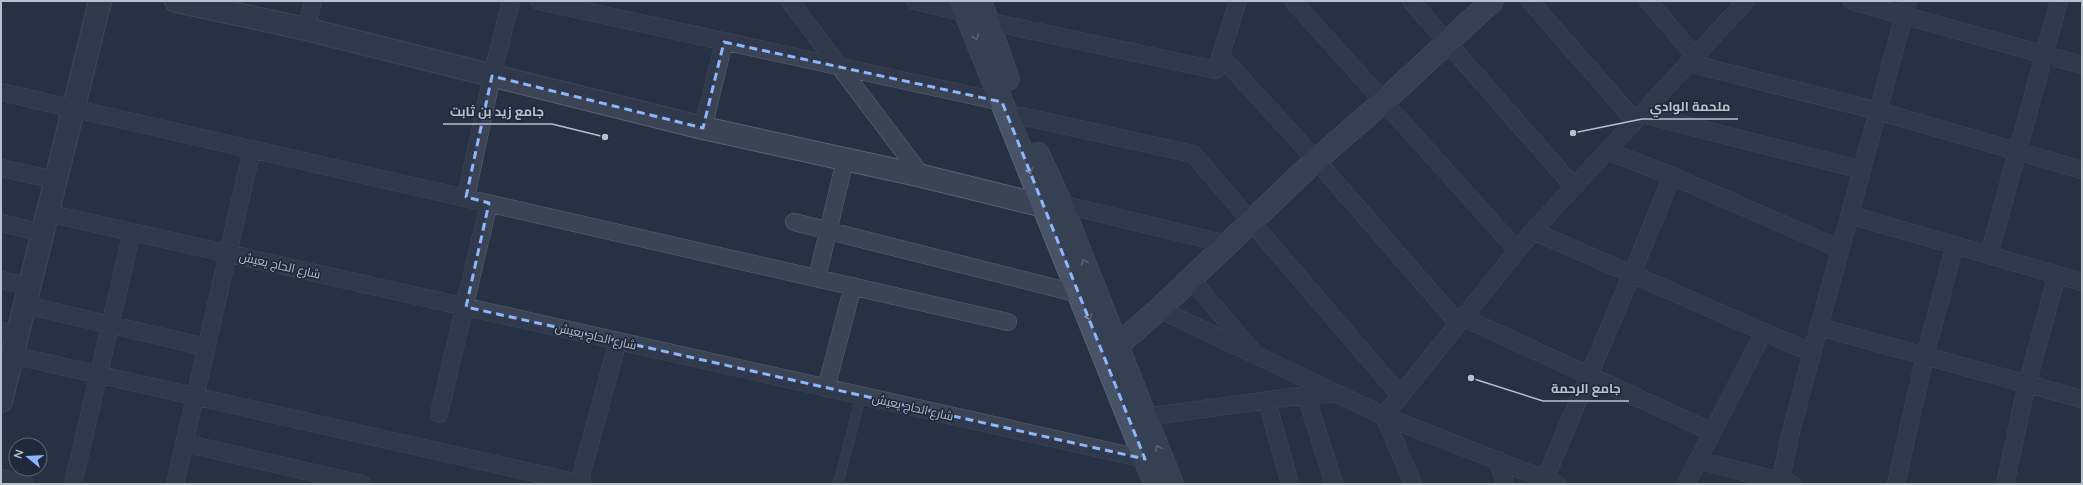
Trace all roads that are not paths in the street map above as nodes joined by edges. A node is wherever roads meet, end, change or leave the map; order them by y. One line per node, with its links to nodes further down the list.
1 (100, 1): 31 (street)
2 (176, 1): 19 (street)
3 (313, 1): 19 (street)
4 (511, 1): 27 (street)
5 (539, 1): 20 (street)
6 (790, 1): 26 (street)
7 (916, 1): 18 (street)
8 (1238, 1): 23 (street)
9 (1293, 1): 30 (street)
10 (1411, 1): 21 (street)
11 (1492, 1): 21 (main road)
12 (1530, 1): 34 (street)
13 (1648, 1): 24 (street)
14 (1746, 1): 24 (street)
15 (1852, 1): 17 (street)
16 (2059, 1): 22 (street)
17 (1906, 8): 22 (street); 32 (street)
18 (974, 9): 23 (street); 29 (main road, one-way to 29); 33 (main road)
19 (306, 29): 27 (street)
20 (724, 42): 26 (street); 35 (street)
21 (1448, 42): 30 (main road); 47 (street)
22 (2044, 54): 25 (street); 37 (street)
23 (1221, 56): 40 (street)
24 (1692, 60): 32 (street); 34 (street)
25 (2082, 65)
26 (842, 68): 29 (street); 44 (street)
27 (492, 76): 35 (street); 48 (street)
28 (1, 92): 31 (street)
29 (1002, 102): 50 (main road, one-way to 50)
30 (1383, 102): 40 (main road); 62 (street)
31 (73, 108): 36 (street); 46 (street)
32 (1878, 111): 37 (street); 42 (street)
33 (1021, 116): 50 (main road); 53 (street)
34 (1638, 117): 38 (street); 42 (street)
35 (703, 128): 39 (street)
36 (252, 149): 48 (street); 63 (street)
37 (2018, 151): 43 (street); 64 (street)
38 (1607, 152): 45 (street); 47 (street)
39 (845, 160): 44 (street); 56 (street)
40 (1316, 160): 53 (main road); 76 (street)
41 (1, 168): 46 (street)
42 (1862, 170): 51 (street)
43 (2082, 170)
44 (922, 176): 50 (street)
45 (1672, 176): 61 (street); 65 (street)
46 (56, 180): 55 (street)
47 (1574, 187): 57 (street)
48 (466, 198): 49 (street)
49 (489, 203): 67 (street); 74 (street)
50 (1052, 205): 59 (street); 72 (main road); 83 (main road, one-way to 50)
51 (1850, 215): 60 (street); 61 (street)
52 (794, 222): 56 (street)
53 (1251, 222): 59 (main road); 93 (street)
54 (1, 223): 55 (street, شارع الحاج يعيش)
55 (45, 223): 58 (street, شارع الحاج يعيش); 73 (street)
56 (828, 230): 67 (street); 72 (street)
57 (1533, 231): 62 (street); 65 (street)
58 (132, 232): 63 (street, شارع الحاج يعيش); 78 (street)
59 (1227, 244): 69 (main road)
60 (1955, 245): 64 (street); 87 (street)
61 (1840, 249): 79 (street)
62 (1517, 250): 76 (street)
63 (228, 253): 74 (street, شارع الحاج يعيش); 84 (street)
64 (1989, 255): 66 (street)
65 (1632, 274): 80 (street); 89 (street)
66 (2057, 275): 70 (street); 90 (street)
67 (817, 278): 71 (street)
68 (1, 280): 73 (street)
69 (1190, 280): 75 (main road); 86 (street)
70 (2082, 282)
71 (853, 286): 77 (street); 91 (street)
72 (1079, 294): 105 (main road, one-way to 105)
73 (27, 296): 78 (street); 81 (street)
74 (466, 307): 82 (street, شارع الحاج يعيش); 100 (street)
75 (1159, 310): 83 (main road); 86 (street)
76 (1460, 320): 89 (street); 93 (street)
77 (1008, 322)
78 (110, 325): 84 (street); 88 (street)
79 (1819, 327): 85 (street); 87 (street)
80 (1763, 333): 85 (street); 103 (street)
81 (10, 340): 88 (street); 98 (street)
82 (618, 341): 91 (street, شارع الحاج يعيش); 110 (street)
83 (1117, 346): 102 (main road)
84 (206, 347): 96 (street)
85 (1812, 353): 111 (street)
86 (1257, 356): 92 (street)
87 (1925, 356): 90 (street); 124 (street)
88 (98, 375): 96 (street); 113 (street)
89 (1588, 375): 103 (street); 109 (street)
90 (2026, 384): 97 (street); 125 (street)
91 (826, 388): 95 (street, شارع الحاج يعيش)
92 (1335, 394): 94 (street); 101 (street)
93 (1400, 394): 101 (street)
94 (1306, 395): 99 (street); 120 (street)
95 (861, 396): 105 (street, شارع الحاج يعيش); 116 (lane)
96 (195, 397): 104 (street); 110 (street)
97 (2082, 399)
98 (1, 401)
99 (1267, 401): 102 (street); 119 (street)
100 (439, 414)
101 (1384, 416): 106 (street); 121 (street)
102 (1145, 417): 118 (main road, one-way to 102)
103 (1712, 432): 107 (street)
104 (184, 443): 114 (street); 115 (street)
105 (1146, 459): 117 (main road)
106 (1498, 460): 109 (street); 122 (street)
107 (1698, 460): 111 (street); 123 (street)
108 (1, 478): 112 (street)
109 (1551, 482)
110 (575, 483)
111 (1784, 483)
112 (25, 484)
113 (73, 484)
114 (175, 484)
115 (362, 484)
116 (838, 484)
117 (1156, 484)
118 (1172, 484)
119 (1290, 484)
120 (1334, 484)
121 (1413, 484)
122 (1505, 484)
123 (1686, 484)
124 (1896, 484)
125 (2005, 484)

